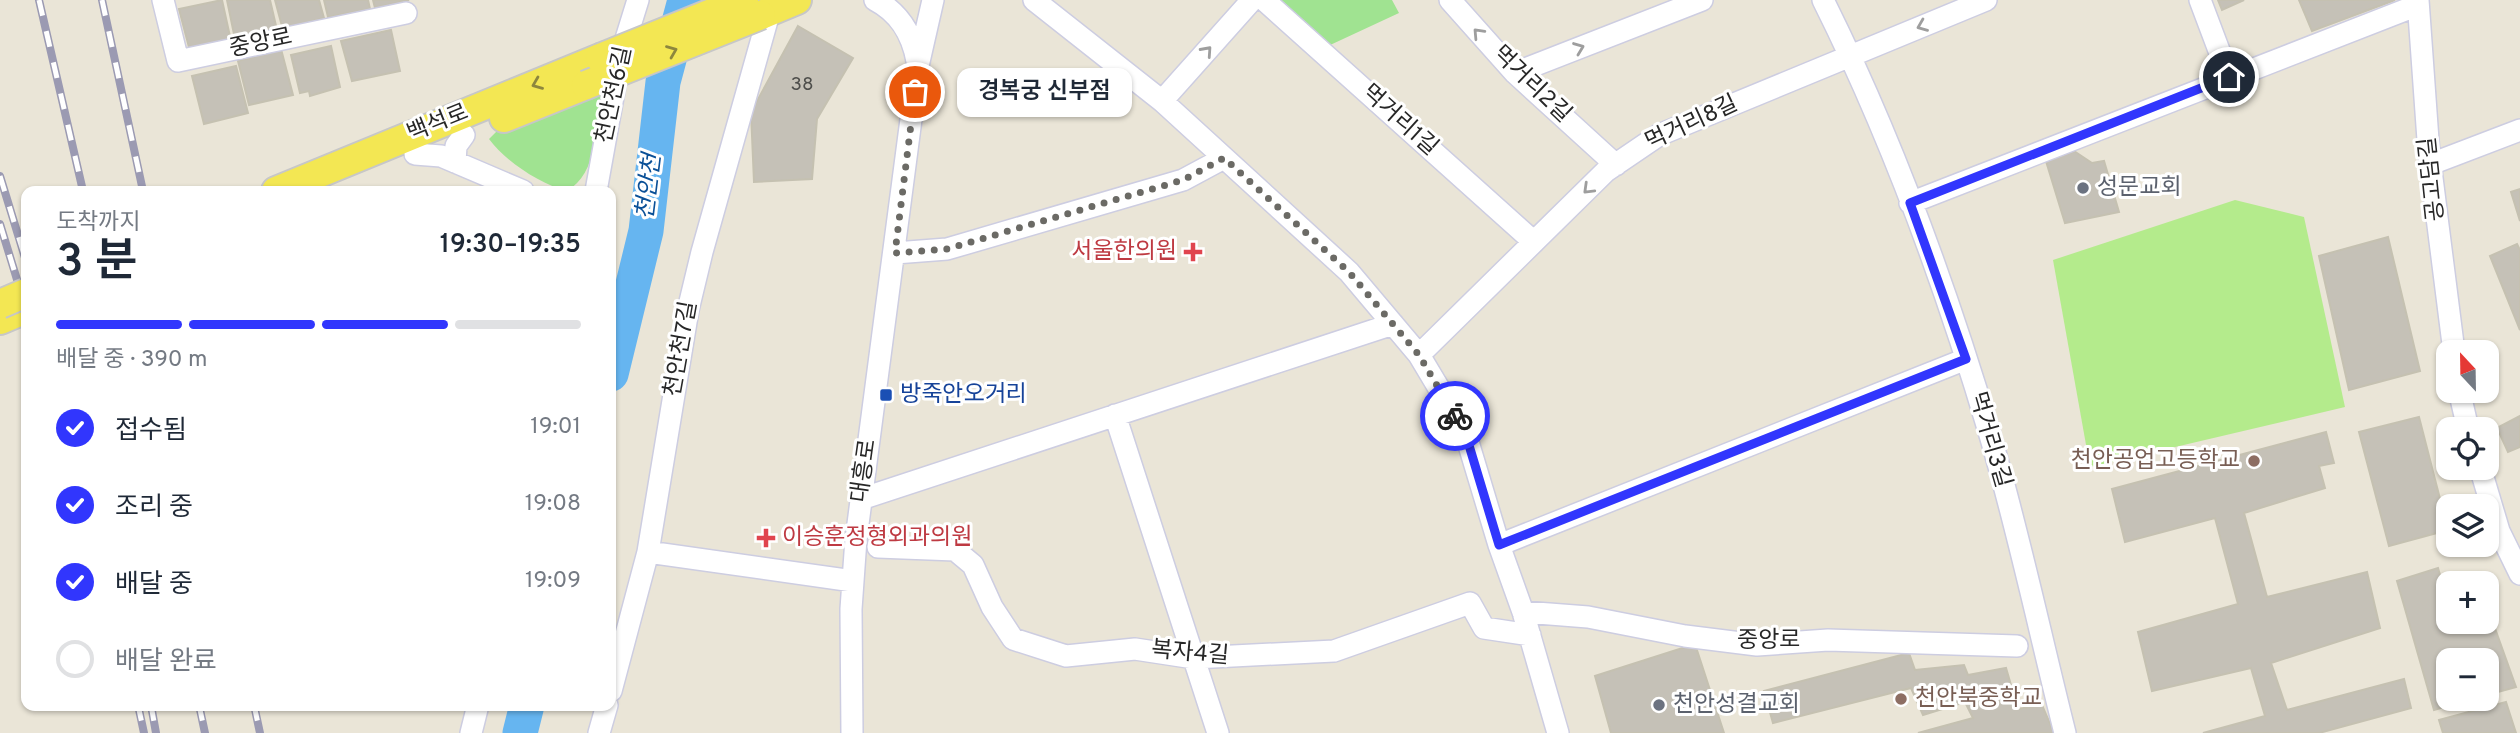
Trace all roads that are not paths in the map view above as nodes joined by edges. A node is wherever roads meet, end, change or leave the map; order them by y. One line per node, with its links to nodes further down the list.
1 (163, 0): 16 (street, 중앙로)
2 (638, 0): 32 (street, 천안천6길)
3 (797, 0): 15 (main road)
4 (875, 0): 18 (street)
5 (933, 0): 18 (street, 대흥로)
6 (1034, 0): 21 (street)
7 (1252, 0): 21 (street, one-way to 7)
8 (1264, 0): 34 (street, 먹거리1길)
9 (1450, 0): 19 (street, 먹거리2길, one-way to 9)
10 (1702, 0): 19 (street, one-way to 10)
11 (1823, 0): 17 (street, 먹거리3길)
12 (1986, 0): 17 (street, 먹거리8길, one-way to 17)
13 (2200, 0): 20 (street)
14 (2418, 3): 20 (street); 27 (street, 공고담길)
15 (758, 9): 23 (main road, 백석로, one-way to 15, bridge); 29 (main road, 백석로, one-way to 29, bridge); 47 (street, 천안천7길)
16 (406, 13)
17 (1851, 56): 28 (street, 먹거리8길); 33 (street, 먹거리3길)
18 (918, 66): 35 (street, 대흥로)
19 (1515, 73): 28 (street, 먹거리2길)
20 (2229, 77): 33 (street)
21 (1162, 101): 25 (street)
22 (2520, 130): 27 (street)
23 (464, 135): 24 (main road, 백석로); 26 (street)
24 (415, 154): 26 (street); 30 (main road, 백석로)
25 (1224, 158): 35 (street); 38 (street)
26 (455, 162): 31 (street)
27 (2431, 164): 39 (street, 공고담길)
28 (1616, 165): 34 (street, 먹거리8길, one-way to 34)
29 (288, 186)
30 (335, 186)
31 (511, 186)
32 (597, 186)
33 (1910, 203): 41 (street, 먹거리3길)
34 (1534, 242): 40 (street, 먹거리8길)
35 (895, 253): 44 (street, 대흥로)
36 (21, 299): 37 (main road, bridge)
37 (8, 313)
38 (1393, 324): 40 (street); 42 (street)
39 (2453, 340)
40 (1419, 355): 45 (street)
41 (1966, 359): 45 (street); 62 (street, 먹거리3길)
42 (1115, 415): 44 (street); 53 (street)
43 (2484, 480): 48 (street)
44 (862, 499): 49 (street, 대흥로)
45 (1499, 545): 50 (street)
46 (878, 547): 53 (street, 복자4길)
47 (648, 552): 49 (street); 54 (street, 천안천7길)
48 (2520, 574)
49 (853, 581): 59 (street, 대흥로)
50 (1523, 612): 51 (street); 52 (street, 중앙로)
51 (1530, 635): 53 (street, 복자4길); 61 (street)
52 (2017, 646)
53 (1194, 658): 60 (street)
54 (616, 672)
55 (476, 711): 57 (street)
56 (605, 711): 58 (street)
57 (471, 733)
58 (599, 733)
59 (852, 733)
60 (1218, 733)
61 (1558, 733)
62 (2066, 733)

